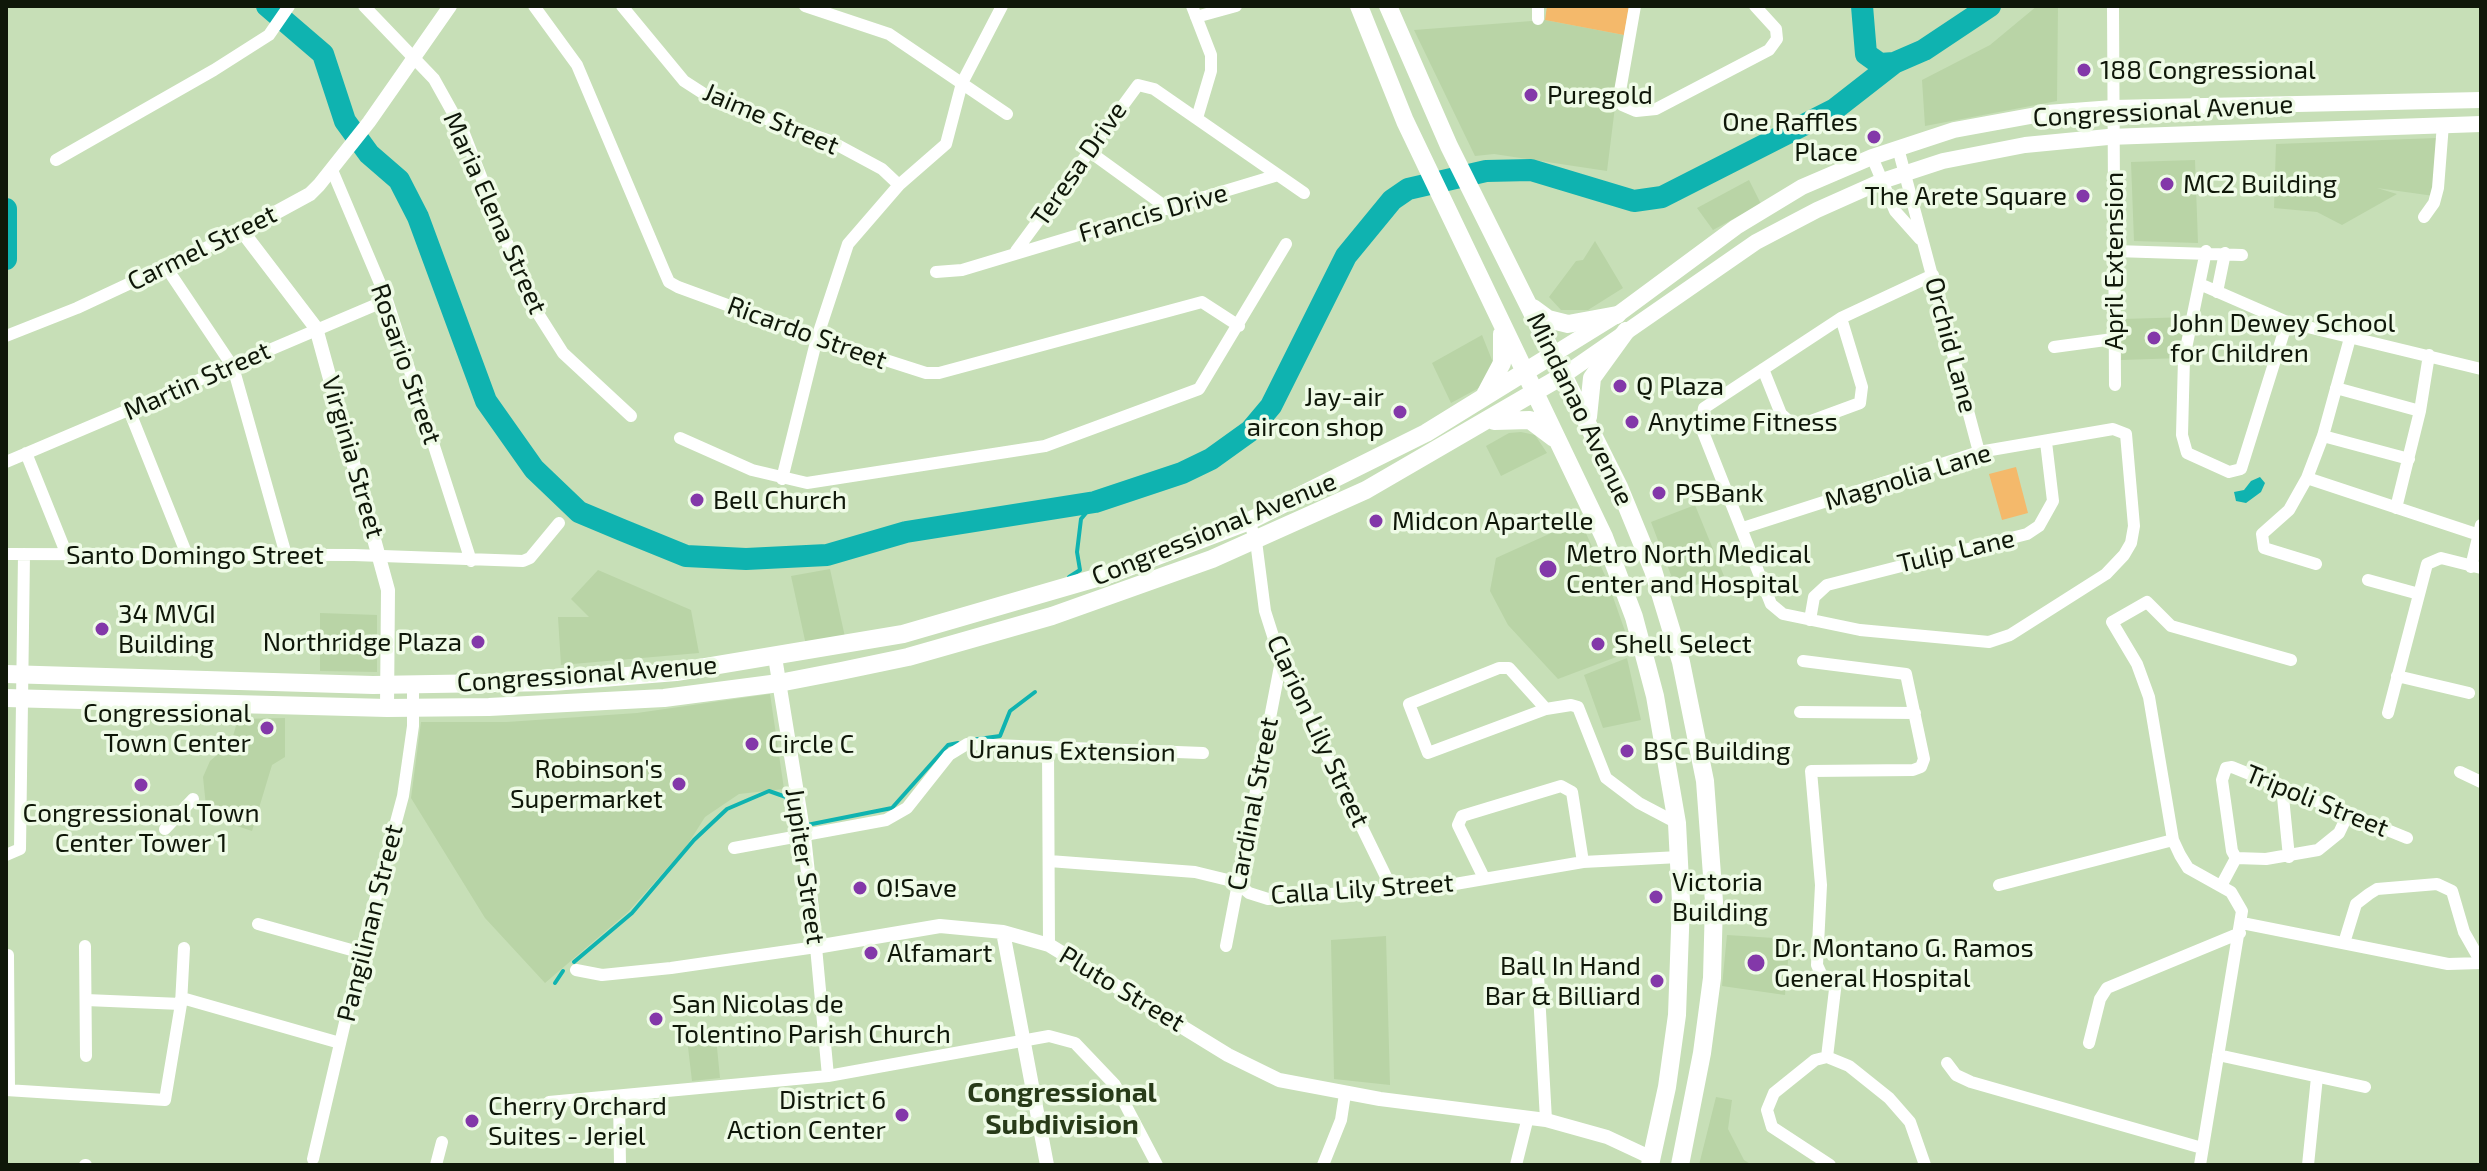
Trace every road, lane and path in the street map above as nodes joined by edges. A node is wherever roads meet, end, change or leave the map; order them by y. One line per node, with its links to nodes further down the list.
1 (289, 6): 28 (street)
2 (364, 6): 16 (street, Maria Elena Street)
3 (450, 6): 16 (street, Carmel Street)
4 (622, 6): 33 (street, Jaime Street)
5 (805, 6): 17 (street)
6 (1002, 6): 17 (street)
7 (1236, 6): 13 (street)
8 (1359, 6): 15 (main road, Mindanao Avenue)
9 (1635, 6): 10 (street)
10 (1755, 6)
11 (2113, 6): 19 (street, April Extension)
12 (538, 7): 59 (street, Ricardo Street)
13 (1194, 12): 21 (street)
14 (1391, 13): 15 (main road); 51 (main road, Mindanao Avenue)
15 (1367, 28): 53 (main road, Mindanao Avenue)
16 (415, 59): 29 (street, Carmel Street); 76 (street, Maria Elena Street)
17 (962, 83): 20 (street); 33 (street)
18 (2481, 100): 19 (main road, Congressional Avenue)
19 (2113, 108): 24 (street, April Extension); 25 (main road, Congressional Avenue)
20 (1007, 114)
21 (1197, 118): 26 (street, Teresa Drive); 31 (street, Teresa Drive)
22 (2443, 124): 23 (main road, Congressional Avenue); 24 (main road, Congressional Avenue); 36 (street)
23 (2481, 124)
24 (2114, 136): 30 (main road, Congressional Avenue); 41 (street, April Extension)
25 (1898, 148): 27 (main road, Congressional Avenue); 30 (street, Orchid Lane)
26 (1090, 152): 35 (street); 40 (street, Teresa Drive)
27 (1872, 157): 32 (street, Orchid Lane); 55 (main road, Congressional Avenue)
28 (56, 160)
29 (332, 170): 37 (street, Carmel Street); 50 (street, Rosario Street)
30 (1905, 173): 32 (main road, Congressional Avenue); 38 (street, Orchid Lane)
31 (1278, 175): 34 (street, Teresa Drive); 35 (street, Francis Drive)
32 (1882, 181): 38 (street, Orchid Lane); 55 (main road, Congressional Avenue)
33 (899, 185): 59 (street)
34 (1304, 193)
35 (1170, 210): 40 (street, Francis Drive)
36 (2424, 217)
37 (242, 231): 45 (street, Carmel Street); 57 (street, Virginia Street)
38 (1920, 239): 47 (street, Orchid Lane)
39 (1286, 244): 56 (street)
40 (1016, 251): 46 (street, Francis Drive)
41 (2115, 251): 42 (street); 61 (street, April Extension)
42 (2206, 251): 43 (street); 48 (street)
43 (2225, 253): 44 (street); 49 (street)
44 (2242, 255)
45 (166, 267): 58 (street, Carmel Street); 65 (street)
46 (936, 272)
47 (1933, 275): 52 (street); 83 (street, Orchid Lane)
48 (2202, 285): 49 (street); 54 (street)
49 (2217, 292): 54 (street)
50 (387, 300): 57 (street, Martin Street); 101 (street, Rosario Street)
51 (1529, 305): 55 (main road); 63 (main road, Mindanao Avenue)
52 (1841, 318): 66 (street); 66 (street)
53 (1499, 319): 68 (main road, Mindanao Avenue); 73 (main road)
54 (2287, 322): 60 (street)
55 (1621, 323): 63 (main road, Congressional Avenue); 69 (main road, Congressional Avenue); 78 (main road)
56 (1239, 326): 59 (street, Ricardo Street); 88 (street)
57 (316, 328): 65 (street, Martin Street); 100 (street, Virginia Street)
58 (6, 336)
59 (817, 338): 88 (street)
60 (2350, 338): 64 (street); 71 (street)
61 (2113, 339): 62 (street); 70 (street, April Extension)
62 (2054, 347)
63 (1554, 354): 68 (main road, Congressional Avenue); 69 (main road, Mindanao Avenue)
64 (2429, 355): 67 (street); 75 (street)
65 (233, 367): 74 (street, Martin Street); 99 (street)
66 (1763, 369): 92 (street)
67 (2481, 369)
68 (1525, 373): 72 (main road, Mindanao Avenue); 73 (main road, Congressional Avenue)
69 (1564, 375): 72 (main road, Congressional Avenue); 78 (main road, Mindanao Avenue)
70 (2115, 385)
71 (2336, 388): 75 (street); 79 (street)
72 (1536, 394): 77 (main road, Congressional Avenue); 82 (main road, Mindanao Avenue)
73 (1479, 402): 90 (main road, Congressional Avenue)
74 (129, 410): 84 (street, Martin Street); 98 (street)
75 (2420, 411): 85 (street)
76 (631, 416)
77 (1484, 424): 82 (main road); 94 (main road, Congressional Avenue)
78 (1589, 428): 150 (main road, Mindanao Avenue)
79 (2323, 436): 85 (street); 87 (street)
80 (680, 438): 88 (street)
81 (2046, 442): 83 (street, Magnolia Lane); 106 (street, Tulip Lane); 106 (street, Magnolia Lane)
82 (1562, 449): 132 (main road, Mindanao Avenue)
83 (1979, 452): 92 (street, Magnolia Lane)
84 (26, 453): 86 (street, Martin Street); 97 (street)
85 (2409, 459): 89 (street)
86 (6, 462)
87 (2307, 478): 89 (street); 102 (street)
88 (782, 479)
89 (2396, 508): 93 (street)
90 (1249, 521): 94 (street, Clarion Lily Street); 107 (main road, Congressional Avenue)
91 (559, 523): 101 (street, Santo Domingo Street)
92 (1743, 528): 106 (street)
93 (2480, 530): 103 (street)
94 (1256, 541): 109 (street, Clarion Lily Street); 113 (main road, Congressional Avenue)
95 (6, 554): 96 (street, Santo Domingo Street)
96 (24, 554): 97 (street, Santo Domingo Street); 111 (street)
97 (67, 555): 98 (street, Santo Domingo Street)
98 (187, 555): 99 (street, Santo Domingo Street)
99 (286, 555): 100 (street, Santo Domingo Street)
100 (381, 558): 101 (street, Santo Domingo Street); 114 (street, Virginia Street)
101 (471, 561)
102 (2316, 564)
103 (2476, 568): 105 (street)
104 (2368, 580): 105 (street)
105 (2419, 594): 112 (street)
106 (1810, 620)
107 (775, 657): 113 (street, Jupiter Street); 115 (main road, Congressional Avenue)
108 (2291, 660): 136 (street)
109 (1281, 661): 145 (street, Cardinal Street); 148 (street, Clarion Lily Street)
110 (1803, 661): 122 (street)
111 (13, 674): 114 (main road, Congressional Avenue); 117 (street)
112 (2397, 676): 116 (street); 123 (street)
113 (779, 683): 119 (main road, Congressional Avenue); 134 (street, Jupiter Street)
114 (388, 685): 115 (main road, Congressional Avenue); 118 (street, Virginia Street)
115 (413, 685): 119 (street, Pangilinan Street)
116 (2469, 693)
117 (13, 698): 118 (main road, Congressional Avenue); 129 (street)
118 (387, 708): 119 (main road, Congressional Avenue)
119 (413, 709): 160 (street, Pangilinan Street)
120 (1546, 709): 120 (street); 132 (street)
121 (1800, 712): 122 (street)
122 (1915, 713): 172 (street)
123 (2388, 713)
124 (1048, 747): 125 (street, Uranus Extension); 134 (street, Uranus Extension); 142 (street)
125 (1203, 753)
126 (2460, 772): 127 (street)
127 (2481, 782)
128 (2286, 789): 131 (street, Tripoli Street); 140 (street); 141 (street, Tripoli Street)
129 (12, 795): 138 (street)
130 (193, 799): 133 (street)
131 (2348, 814): 135 (street, Tripoli Street); 140 (street)
132 (1677, 823): 139 (main road, Mindanao Avenue)
133 (165, 829)
134 (804, 836): 137 (street, Uranus Extension); 158 (street, Jupiter Street)
135 (2407, 838)
136 (2173, 840): 146 (street); 147 (street)
137 (734, 848)
138 (6, 855)
139 (1679, 857): 143 (street, Calla Lily Street); 149 (main road, Mindanao Avenue)
140 (2289, 857): 141 (street)
141 (2236, 858): 147 (street)
142 (1049, 861): 145 (street, Calla Lily Street); 155 (street)
143 (1583, 862): 144 (street, Calla Lily Street); 144 (street)
144 (1484, 878): 148 (street, Calla Lily Street)
145 (1236, 882): 148 (street, Calla Lily Street); 157 (street, Cardinal Street)
146 (1999, 885)
147 (2221, 886): 152 (street)
148 (1392, 889)
149 (1681, 902): 150 (main road); 186 (main road, Mindanao Avenue)
150 (1714, 902): 193 (main road, Mindanao Avenue)
151 (258, 924): 160 (street)
152 (2241, 928): 154 (street); 169 (street); 170 (street)
153 (1003, 932): 155 (street, Pluto Street); 158 (street, Pluto Street); 167 (street)
154 (2344, 943): 163 (street); 163 (street)
155 (1049, 945): 178 (street, Pluto Street)
156 (85, 946): 165 (street)
157 (1226, 946)
158 (816, 947): 164 (street, Pluto Street); 174 (street, Jupiter Street)
159 (184, 948): 166 (street)
160 (362, 953): 168 (street, Pangilinan Street)
161 (8, 955): 177 (street)
162 (1537, 957): 182 (street)
163 (2481, 963)
164 (576, 970)
165 (86, 1000): 166 (street); 171 (street)
166 (182, 1001): 168 (street); 177 (street)
167 (1024, 1040): 174 (street); 189 (street); 190 (street)
168 (340, 1043): 185 (street, Pangilinan Street)
169 (2089, 1043)
170 (2218, 1055): 175 (street); 184 (street)
171 (86, 1056)
172 (1827, 1057): 194 (street); 195 (street)
173 (1947, 1063): 184 (street)
174 (828, 1076): 179 (street)
175 (2317, 1077): 176 (street); 197 (street)
176 (2365, 1087)
177 (8, 1089)
178 (1345, 1094): 181 (street, Pluto Street); 191 (street)
179 (619, 1096): 180 (street); 188 (street)
180 (549, 1102)
181 (1528, 1117): 182 (street, Pluto Street); 192 (street)
182 (1546, 1120): 186 (street, Pluto Street)
183 (442, 1142): 187 (street)
184 (2202, 1148): 196 (street)
185 (313, 1159)
186 (1651, 1161)
187 (436, 1165)
188 (620, 1165)
189 (1047, 1165)
190 (1157, 1165)
191 (1323, 1165)
192 (1516, 1165)
193 (1680, 1165)
194 (1830, 1165)
195 (1925, 1165)
196 (2200, 1165)
197 (2308, 1165)

